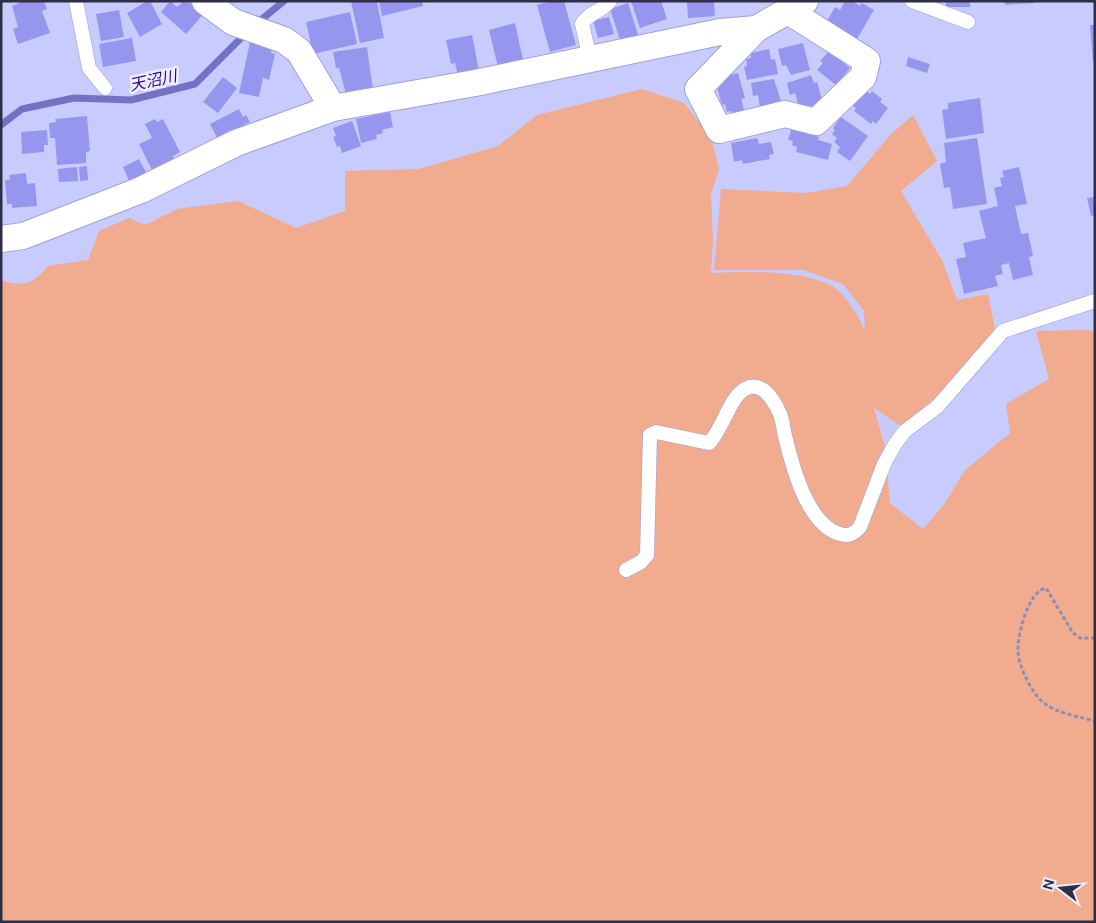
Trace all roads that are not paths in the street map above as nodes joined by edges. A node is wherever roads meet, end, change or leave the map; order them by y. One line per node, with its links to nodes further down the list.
1 (76, 1): 9 (lane)
2 (205, 1): 10 (street)
3 (610, 1): 8 (lane)
4 (912, 1): 6 (lane)
5 (789, 4): 7 (street); 7 (street)
6 (968, 22)
7 (756, 29): 8 (street)
8 (590, 59): 10 (street)
9 (106, 88)
10 (333, 108): 11 (street)
11 (1, 239)
12 (1095, 301): 13 (lane)
13 (626, 570)

